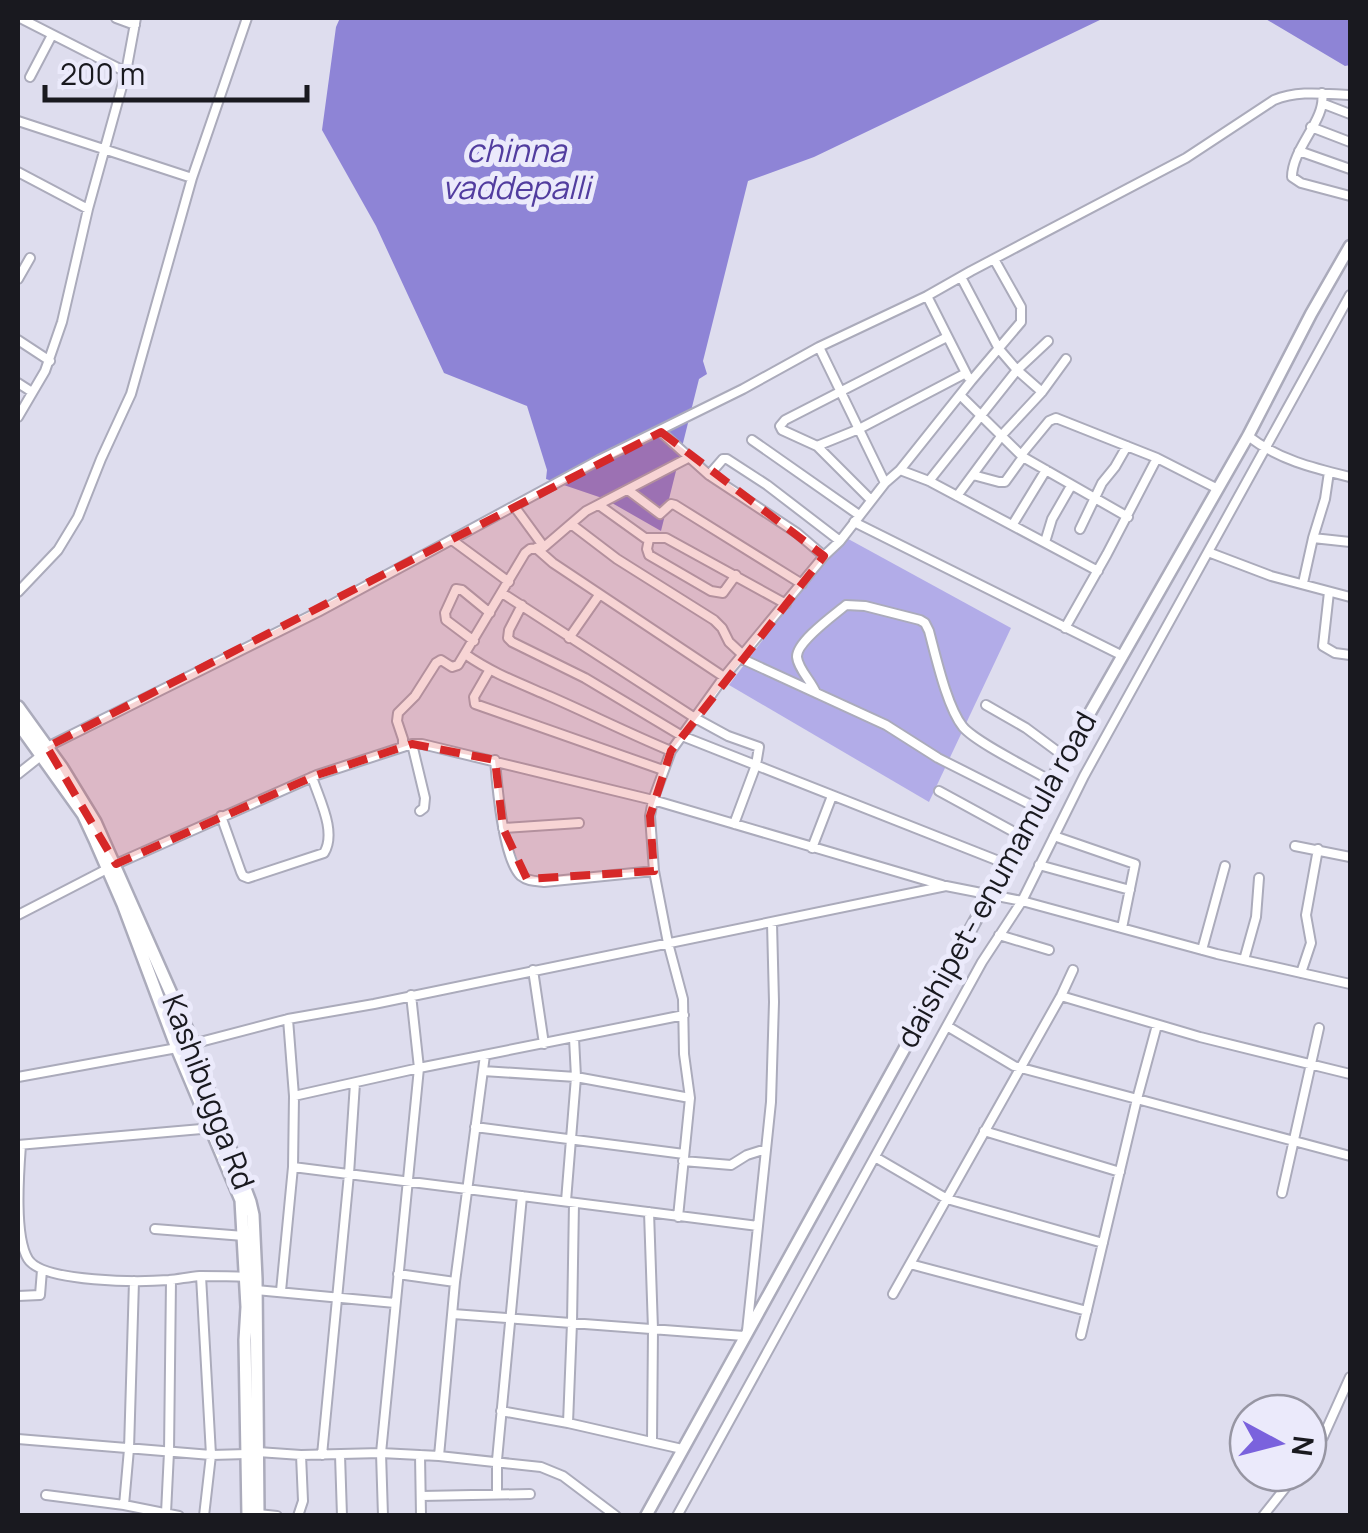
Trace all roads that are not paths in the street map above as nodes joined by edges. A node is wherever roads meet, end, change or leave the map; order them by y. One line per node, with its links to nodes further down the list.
1 (20, 18): 5 (street)
2 (116, 18): 4 (street)
3 (247, 18): 19 (street)
4 (135, 21): 6 (street)
5 (52, 34): 6 (street); 7 (street)
6 (126, 72): 15 (street)
7 (30, 77)
8 (1322, 94): 9 (street); 10 (street); 24 (street)
9 (1350, 95)
10 (1324, 104): 11 (street); 13 (street)
11 (1350, 114)
12 (18, 121): 15 (street)
13 (1311, 127): 14 (street); 16 (street)
14 (1350, 142)
15 (104, 151): 19 (street); 21 (street)
16 (1300, 151): 17 (street); 20 (street)
17 (1350, 169)
18 (18, 172): 21 (street)
19 (192, 178): 91 (street)
20 (1350, 196)
21 (88, 209): 35 (street)
22 (1350, 246): 48 (street, daishipet- enumamula road)
23 (30, 258): 26 (street)
24 (994, 259): 25 (street); 33 (street)
25 (961, 277): 28 (street); 33 (street)
26 (18, 280)
27 (1350, 295): 52 (street)
28 (927, 296): 29 (street); 32 (street)
29 (947, 337): 37 (street); 39 (street)
30 (18, 340): 35 (street)
31 (1048, 341): 36 (street)
32 (818, 347): 39 (street); 46 (street)
33 (999, 349): 36 (street); 37 (street)
34 (1066, 359): 41 (street)
35 (50, 361): 40 (street)
36 (1018, 370): 41 (street); 43 (street)
37 (968, 377): 42 (street); 45 (street)
38 (18, 383): 40 (street)
39 (842, 391): 45 (street); 50 (street)
40 (32, 392): 44 (street)
41 (1042, 392): 47 (street)
42 (960, 395): 43 (street); 56 (street)
43 (980, 414): 47 (street); 62 (street)
44 (18, 416)
45 (858, 429): 50 (street); 63 (street)
46 (660, 432): 53 (street); 71 (street)
47 (1002, 435): 54 (street); 60 (street)
48 (1248, 436): 52 (street); 65 (street, daishipet- enumamula road)
49 (752, 440): 73 (street)
50 (817, 446): 69 (street)
51 (1127, 446): 54 (street); 55 (street); 68 (street)
52 (1266, 449): 58 (street); 84 (street)
53 (690, 456): 59 (street); 66 (street)
54 (1022, 456): 57 (street); 60 (street)
55 (1157, 458): 65 (street); 72 (street)
56 (900, 470): 62 (street); 63 (street)
57 (1046, 470): 64 (street); 75 (street)
58 (1329, 472): 61 (street); 77 (street)
59 (709, 474): 80 (street); 85 (street)
60 (972, 475): 67 (street)
61 (1350, 477)
62 (929, 480): 67 (street)
63 (886, 482): 69 (street)
64 (1071, 486): 68 (street); 81 (street)
65 (1218, 489): 105 (street, daishipet- enumamula road)
66 (628, 490): 70 (street); 90 (street)
67 (957, 496): 75 (street)
68 (1095, 499): 72 (street); 76 (street)
69 (871, 500): 73 (street)
70 (600, 505): 74 (street); 78 (street)
71 (514, 506): 79 (street); 83 (street)
72 (1128, 517): 86 (street)
73 (857, 519): 80 (street); 99 (street)
74 (570, 524): 83 (street); 104 (street)
75 (1013, 524): 81 (street)
76 (1080, 529)
77 (1313, 538): 82 (street); 89 (street)
78 (650, 539): 87 (street); 87 (street)
79 (452, 540): 88 (street); 115 (street)
80 (840, 540): 85 (street)
81 (1044, 542): 86 (street)
82 (1350, 542)
83 (540, 548): 88 (street); 94 (street)
84 (1208, 552): 89 (street); 133 (street)
85 (824, 556): 90 (street)
86 (1098, 571): 99 (street)
87 (736, 575): 96 (street)
88 (508, 582): 93 (street)
89 (1303, 583): 92 (street)
90 (802, 584): 96 (street)
91 (18, 592)
92 (1329, 592): 95 (street); 103 (street)
93 (502, 593): 97 (street); 98 (street)
94 (599, 595): 100 (street); 107 (street)
95 (1350, 597)
96 (786, 604): 104 (street)
97 (522, 605): 100 (street); 113 (street)
98 (490, 614): 101 (street); 101 (street)
99 (1065, 628): 105 (street)
100 (569, 638): 111 (street)
101 (474, 641): 102 (street)
102 (465, 654): 106 (street); 114 (street)
103 (1350, 655)
104 (742, 656): 107 (street); 108 (street)
105 (1123, 656): 117 (street, daishipet- enumamula road)
106 (489, 671): 116 (street); 120 (street)
107 (724, 678): 111 (street)
108 (816, 693): 123 (street); 127 (street)
109 (986, 705): 117 (street)
110 (18, 707): 115 (main road, Kashibugga Rd)
111 (695, 718): 113 (street); 119 (street)
112 (18, 723): 115 (main road, Kashibugga Rd)
113 (682, 736): 116 (street); 119 (street)
114 (407, 746): 118 (street); 122 (street); 128 (street)
115 (44, 751): 121 (street); 142 (main road, Kashibugga Rd)
116 (671, 751): 120 (street)
117 (1065, 756): 123 (street, daishipet- enumamula road)
118 (494, 760): 126 (street); 132 (street)
119 (756, 765): 125 (street); 131 (street)
120 (663, 770): 126 (street)
121 (18, 774)
122 (312, 777): 129 (street); 129 (street)
123 (1051, 780): 127 (street, daishipet- enumamula road)
124 (940, 792): 134 (street)
125 (832, 796): 136 (street); 139 (street)
126 (653, 800): 131 (street); 143 (street)
127 (1041, 810): 134 (street, daishipet- enumamula road)
128 (420, 811)
129 (221, 816): 142 (street)
130 (579, 823): 132 (street)
131 (734, 824): 136 (street)
132 (503, 828): 143 (street)
133 (1054, 836): 140 (street); 146 (street)
134 (1025, 838): 139 (street, daishipet- enumamula road)
135 (1295, 846): 137 (street)
136 (812, 848): 145 (street)
137 (1318, 849): 138 (street); 159 (street)
138 (1350, 856)
139 (1008, 865): 147 (street, daishipet- enumamula road)
140 (1040, 866): 146 (street); 148 (street)
141 (1225, 866): 155 (street)
142 (112, 867): 149 (street); 169 (main road, Kashibugga Rd); 171 (main road, Kashibugga Rd)
143 (654, 870): 153 (street)
144 (1260, 878): 156 (street)
145 (946, 886): 147 (street); 150 (street)
146 (1130, 890): 151 (street)
147 (990, 894): 148 (street); 228 (street, daishipet- enumamula road)
148 (1022, 901): 151 (street); 152 (street)
149 (18, 916)
150 (772, 923): 153 (street); 190 (street)
151 (1122, 928): 155 (street)
152 (999, 936): 154 (street); 166 (street)
153 (668, 943): 157 (street); 163 (street)
154 (1049, 950)
155 (1202, 950): 156 (street)
156 (1244, 960): 159 (street)
157 (533, 970): 161 (street); 170 (street)
158 (1073, 970): 162 (street)
159 (1301, 973): 160 (street)
160 (1350, 984)
161 (411, 995): 164 (street); 174 (street)
162 (1061, 996): 165 (street); 175 (street)
163 (684, 1015): 168 (street); 182 (street)
164 (288, 1019): 169 (street); 181 (street)
165 (1157, 1025): 173 (street); 183 (street)
166 (947, 1026): 175 (street); 193 (street)
167 (1319, 1028): 173 (street)
168 (574, 1038): 170 (street); 179 (street)
169 (193, 1043): 171 (street); 185 (main road, Kashibugga Rd)
170 (544, 1044): 172 (street)
171 (176, 1048): 178 (street); 185 (main road, Kashibugga Rd)
172 (485, 1055): 174 (street); 176 (street)
173 (1312, 1064): 177 (street); 188 (street)
174 (420, 1068): 180 (street); 197 (street)
175 (1020, 1068): 183 (street); 186 (street)
176 (484, 1071): 179 (street); 184 (street)
177 (1350, 1074)
178 (18, 1077)
179 (576, 1077): 182 (street); 187 (street)
180 (355, 1083): 181 (street); 196 (street)
181 (294, 1096): 194 (street)
182 (690, 1098): 192 (street)
183 (1137, 1099): 188 (street); 195 (street)
184 (475, 1127): 187 (street); 198 (street)
185 (217, 1128): 189 (street); 207 (main road, Kashibugga Rd); 217 (main road, Kashibugga Rd)
186 (984, 1131): 195 (street); 201 (street)
187 (570, 1141): 192 (street); 202 (street)
188 (1294, 1141): 191 (street); 199 (street)
189 (19, 1145): 210 (street)
190 (766, 1148): 192 (street); 205 (street)
191 (1350, 1156)
192 (684, 1157): 204 (street)
193 (875, 1157): 201 (street); 265 (street)
194 (294, 1167): 196 (street); 218 (street)
195 (1120, 1172): 208 (street)
196 (349, 1174): 197 (street); 221 (street)
197 (410, 1182): 198 (street); 211 (street)
198 (468, 1188): 200 (street); 216 (street)
199 (1282, 1193)
200 (522, 1196): 202 (street); 225 (street)
201 (946, 1199): 208 (street); 209 (street)
202 (570, 1202): 203 (street); 226 (street)
203 (648, 1212): 204 (street); 227 (street)
204 (678, 1217): 205 (street)
205 (758, 1226): 228 (street)
206 (155, 1229): 207 (street)
207 (244, 1236): 213 (main road, Kashibugga Rd)
208 (1103, 1243): 223 (street)
209 (910, 1264): 219 (street); 223 (street)
210 (42, 1270): 215 (street); 220 (street)
211 (398, 1274): 216 (street); 222 (street)
212 (201, 1276): 213 (street); 214 (street); 241 (street)
213 (246, 1276): 239 (main road, Kashibugga Rd)
214 (171, 1280): 215 (street); 238 (street)
215 (134, 1281): 236 (street)
216 (455, 1282): 224 (street)
217 (256, 1290): 218 (street); 239 (main road, Kashibugga Rd)
218 (281, 1291): 221 (street)
219 (893, 1294)
220 (18, 1296)
221 (336, 1297): 222 (street); 243 (street)
222 (395, 1303): 240 (street)
223 (1087, 1311): 229 (street)
224 (453, 1314): 225 (street); 246 (street)
225 (512, 1318): 226 (street); 231 (street)
226 (572, 1324): 227 (street); 232 (street)
227 (653, 1329): 228 (street); 235 (street)
228 (745, 1334): 237 (street, daishipet- enumamula road)
229 (1081, 1335)
230 (1350, 1377): 233 (street)
231 (502, 1411): 232 (street); 247 (street)
232 (568, 1423): 235 (street)
233 (1328, 1424)
234 (18, 1439): 236 (street)
235 (652, 1441): 237 (street)
236 (129, 1448): 238 (street); 253 (street)
237 (682, 1449): 264 (street, daishipet- enumamula road)
238 (170, 1452): 241 (street); 254 (street)
239 (252, 1453): 241 (street); 242 (street); 255 (main road, Kashibugga Rd)
240 (382, 1453): 244 (street); 245 (street); 261 (street)
241 (211, 1455): 257 (street)
242 (301, 1455): 243 (street); 259 (street)
243 (322, 1455): 244 (street)
244 (340, 1455): 260 (street)
245 (420, 1455): 246 (street); 252 (street)
246 (439, 1456): 247 (street)
247 (497, 1460): 249 (street); 263 (street)
248 (1281, 1493): 266 (street)
249 (497, 1494): 250 (street); 252 (street)
250 (530, 1494)
251 (46, 1495): 253 (street)
252 (421, 1496): 262 (street)
253 (124, 1504): 254 (street)
254 (166, 1513): 256 (street)
255 (255, 1515): 258 (street)
256 (179, 1516)
257 (204, 1516)
258 (276, 1516)
259 (298, 1516)
260 (342, 1516)
261 (383, 1516)
262 (422, 1516)
263 (616, 1516)
264 (646, 1516)
265 (677, 1516)
266 (1263, 1516)

